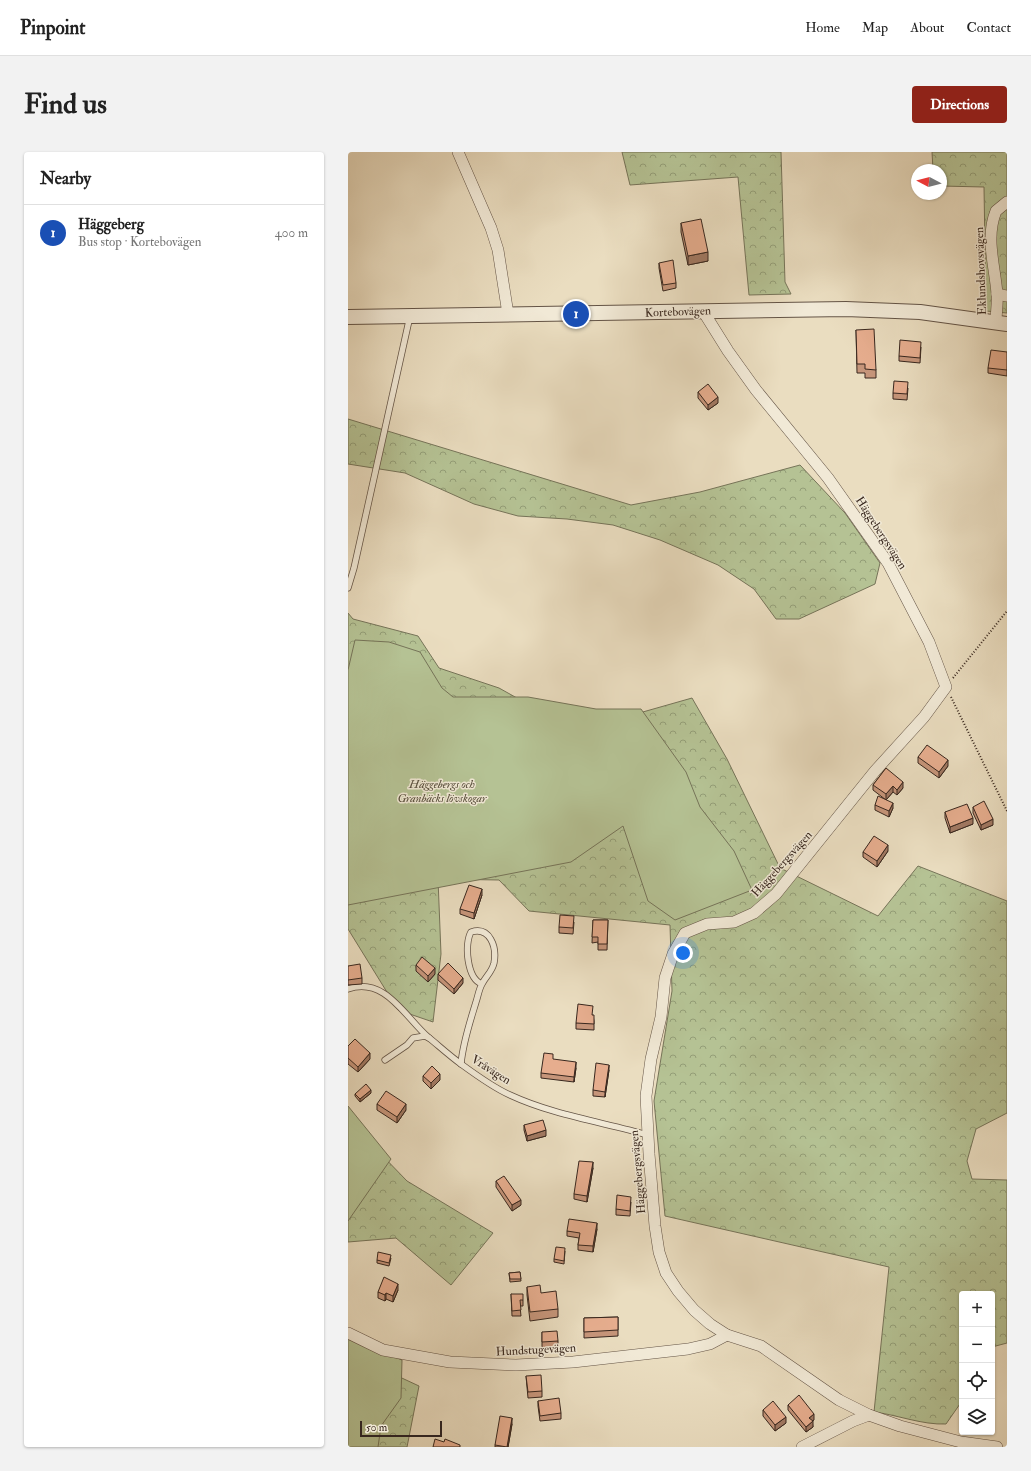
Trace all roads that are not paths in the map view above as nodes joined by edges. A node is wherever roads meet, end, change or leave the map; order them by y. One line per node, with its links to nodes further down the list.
1 (458, 152): 5 (street)
2 (1007, 202): 3 (street, Eklundshovsvägen)
3 (1002, 295): 8 (street, Eklundshovsvägen)
4 (703, 311): 5 (street, Kortebovägen); 8 (street, Kortebovägen); 16 (street, Häggebergsvägen)
5 (508, 314): 6 (street, Kortebovägen)
6 (410, 316): 7 (street, Kortebovägen); 9 (lane)
7 (348, 317)
8 (1002, 323)
9 (349, 582): 10 (lane)
10 (348, 588)
11 (482, 984): 11 (lane); 15 (lane)
12 (348, 988): 13 (lane, Vråvägen)
13 (429, 1038): 14 (lane); 15 (lane, Vråvägen)
14 (385, 1060)
15 (461, 1064): 16 (lane, Vråvägen)
16 (648, 1135): 18 (street, Häggebergsvägen)
17 (348, 1333): 18 (street, Hundstugevägen)
18 (727, 1335): 19 (street, Häggebergsvägen)
19 (869, 1415): 20 (street); 21 (street, Häggebergsvägen)
20 (802, 1447)
21 (997, 1447)

